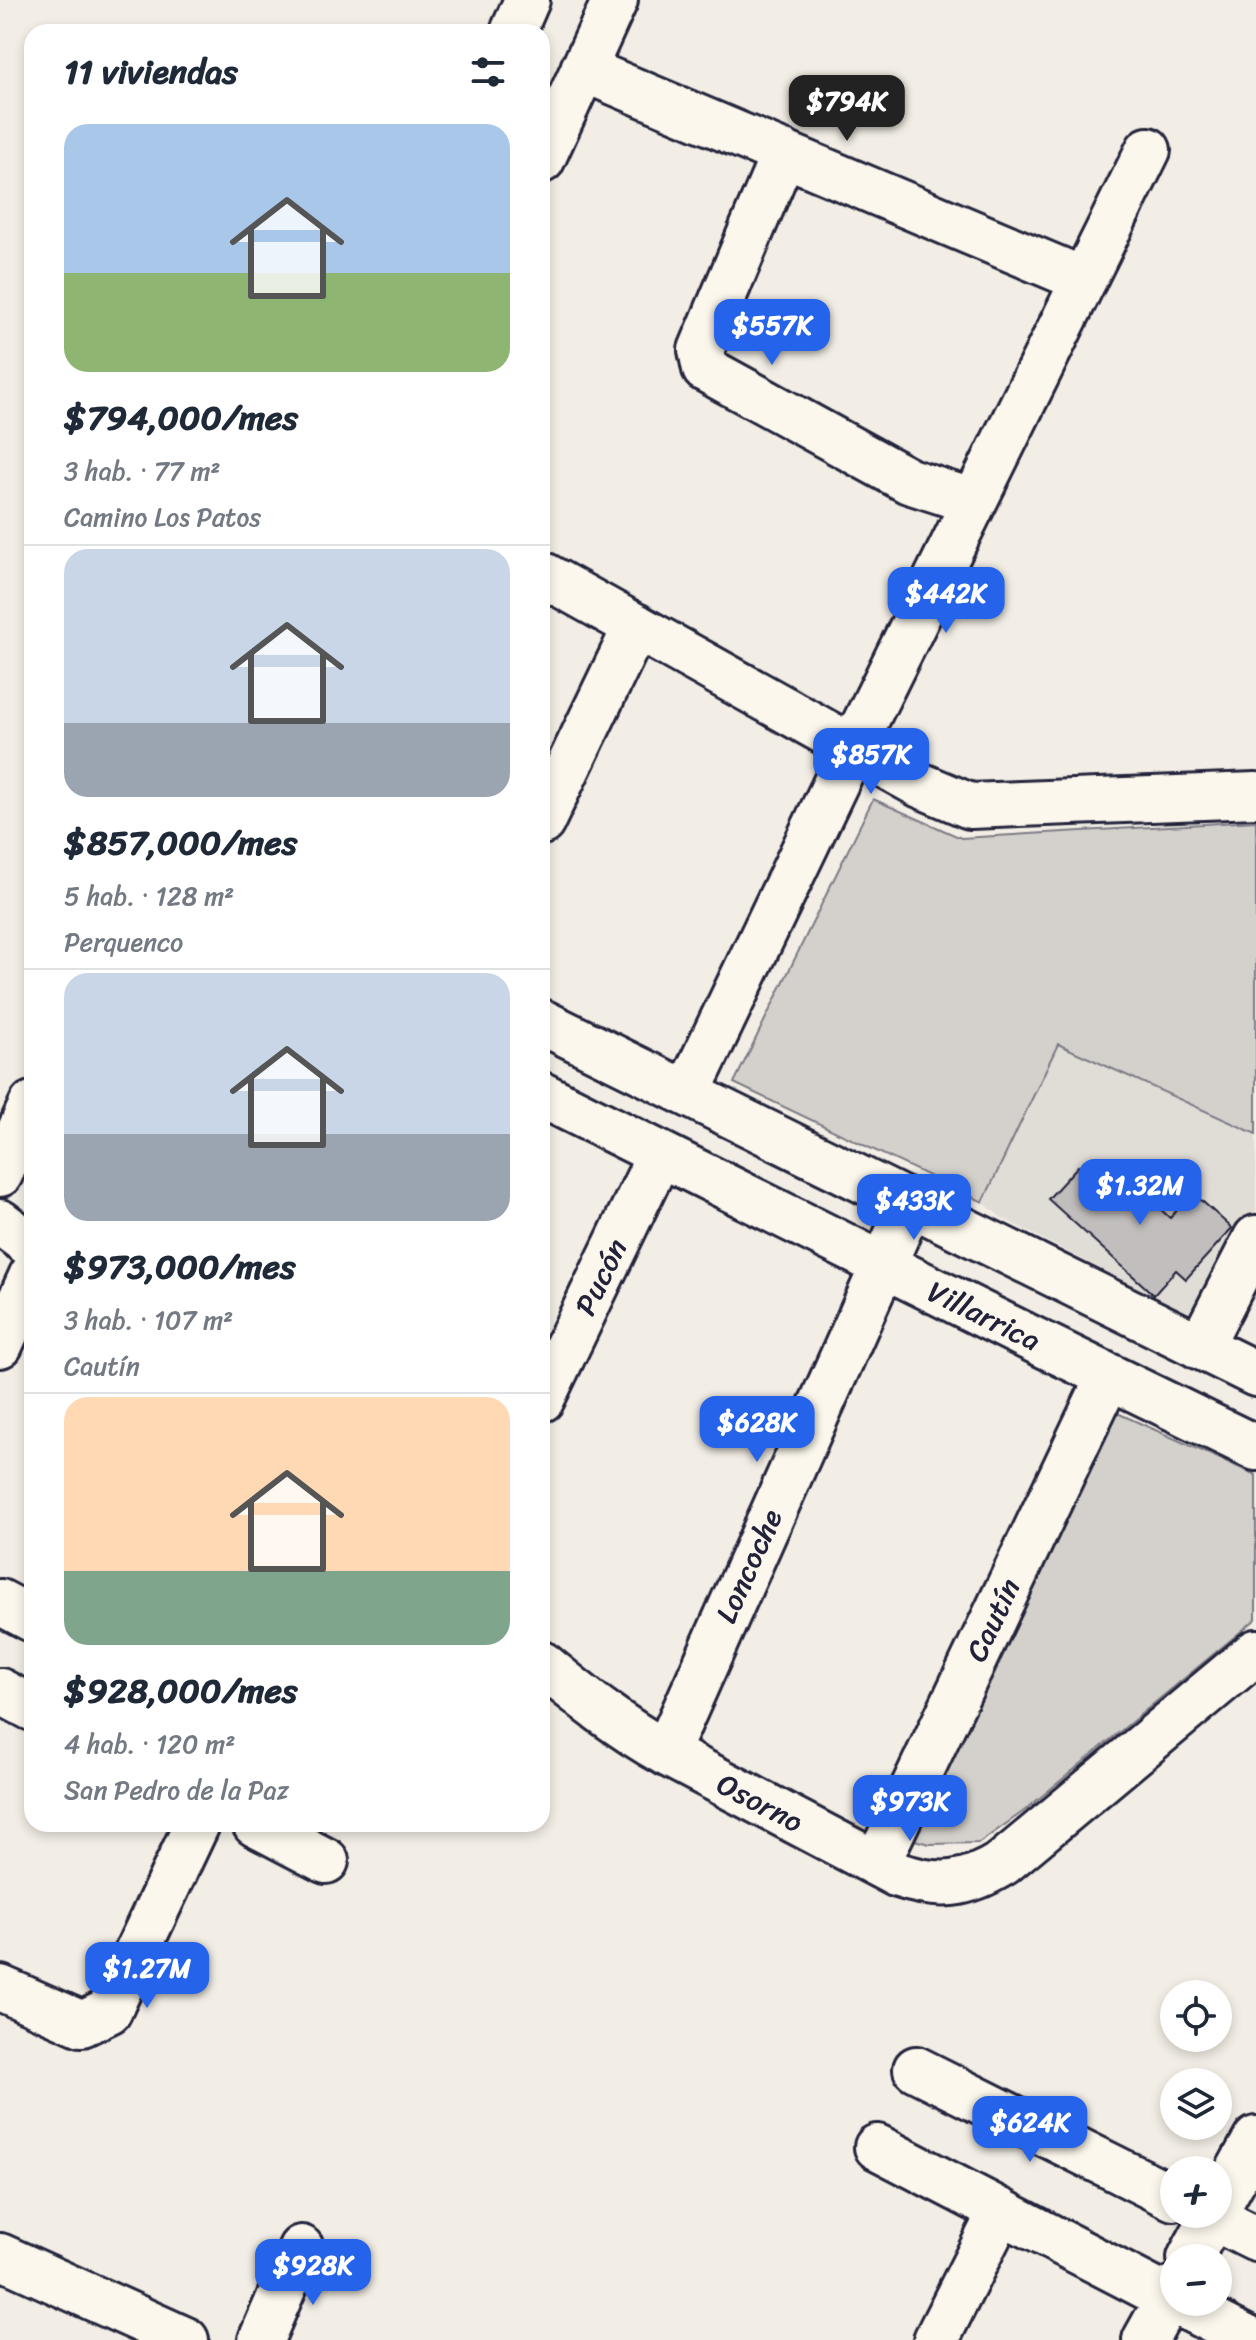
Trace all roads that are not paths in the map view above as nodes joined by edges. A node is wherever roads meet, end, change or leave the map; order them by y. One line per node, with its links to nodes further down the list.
1 (527, 0): 3 (street)
2 (615, 0): 4 (street)
3 (516, 24)
4 (583, 69): 5 (street); 7 (street)
5 (550, 142)
6 (1148, 150): 8 (street)
7 (784, 153): 8 (street); 9 (street)
8 (1084, 280): 9 (street)
9 (974, 502): 12 (street)
10 (550, 578): 11 (street)
11 (636, 626): 12 (street); 14 (street)
12 (853, 747): 13 (street); 16 (street)
13 (1256, 795)
14 (550, 805)
15 (550, 1026): 16 (street)
16 (688, 1092): 21 (street)
17 (550, 1099): 19 (street, Villarrica)
18 (24, 1122): 20 (street)
19 (660, 1154): 25 (street, Villarrica); 31 (street, Pucón)
20 (0, 1174)
21 (911, 1203): 25 (street, Loncoche); 28 (street)
22 (0, 1222): 24 (street)
23 (1256, 1238): 28 (street)
24 (24, 1240)
25 (882, 1265): 30 (street, Villarrica); 39 (street, Loncoche)
26 (24, 1292): 27 (street)
27 (0, 1345)
28 (1200, 1347): 29 (street)
29 (1256, 1374)
30 (1109, 1376): 32 (street, Villarrica); 43 (street, Cautín)
31 (550, 1382)
32 (1256, 1448)
33 (0, 1602): 34 (street)
34 (24, 1615)
35 (1256, 1652): 43 (street, Osorno)
36 (550, 1671): 39 (street, Osorno)
37 (0, 1691): 38 (street)
38 (24, 1704)
39 (666, 1753): 43 (street, Osorno)
40 (193, 1832): 44 (street)
41 (270, 1832): 42 (street)
42 (326, 1861)
43 (877, 1864)
44 (0, 1988)
45 (916, 2069): 49 (street)
46 (1256, 2139): 48 (street)
47 (877, 2147): 50 (street)
48 (1232, 2180)
49 (1160, 2191)
50 (1001, 2211): 55 (street); 60 (street)
51 (1232, 2224): 52 (street)
52 (1256, 2239)
53 (301, 2248): 59 (street)
54 (0, 2256): 58 (street)
55 (1160, 2290)
56 (1161, 2316): 61 (street)
57 (1207, 2316): 62 (street)
58 (186, 2340)
59 (261, 2340)
60 (936, 2340)
61 (1145, 2340)
62 (1250, 2340)

